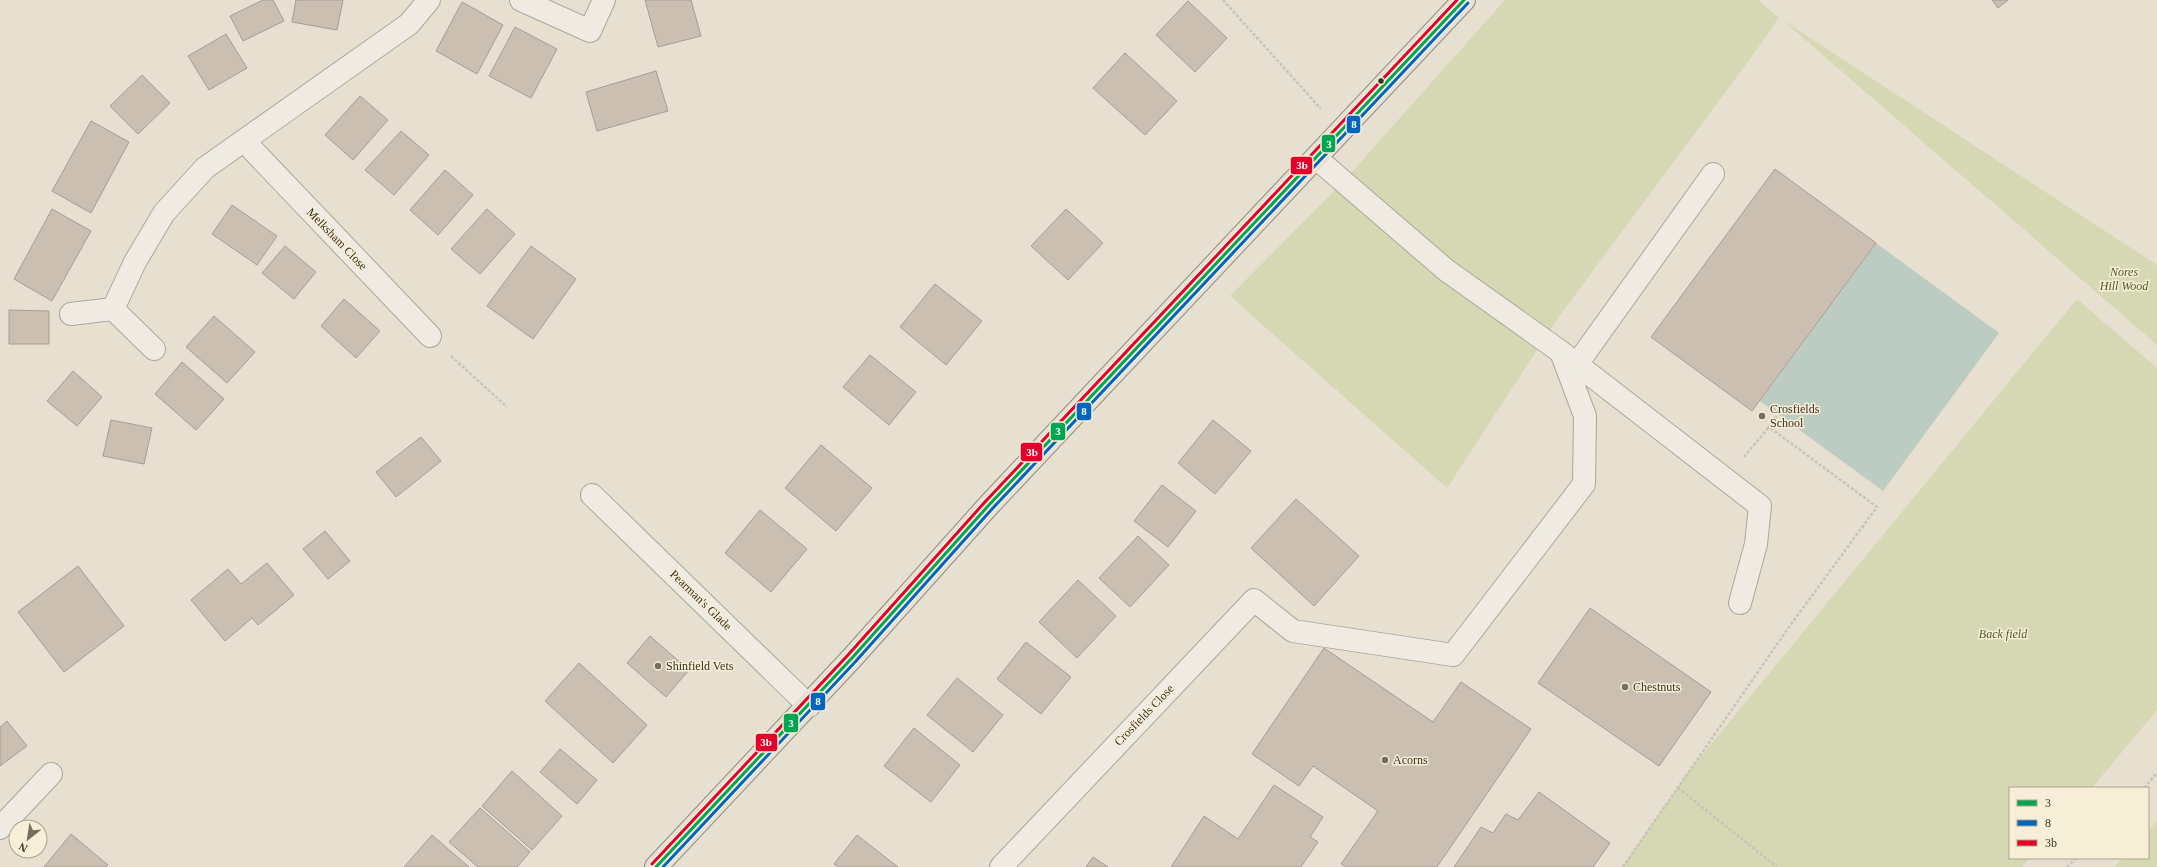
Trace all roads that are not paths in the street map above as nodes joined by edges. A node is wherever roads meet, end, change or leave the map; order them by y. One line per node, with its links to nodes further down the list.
1 (429, 0): 5 (street)
2 (521, 0): 3 (street)
3 (604, 0)
4 (1464, 0): 6 (main road)
5 (244, 141): 8 (street); 10 (street, Melksham Close)
6 (1316, 158): 12 (street); 15 (main road)
7 (1713, 174): 12 (street)
8 (113, 309): 9 (street); 11 (street)
9 (71, 314)
10 (430, 336)
11 (154, 349)
12 (1569, 358): 14 (street); 19 (street, Crosfields Close)
13 (592, 495): 15 (street, Pearman's Glade)
14 (1740, 603)
15 (809, 706): 18 (main road)
16 (51, 774): 17 (street)
17 (0, 828)
18 (656, 867)
19 (1001, 867)

